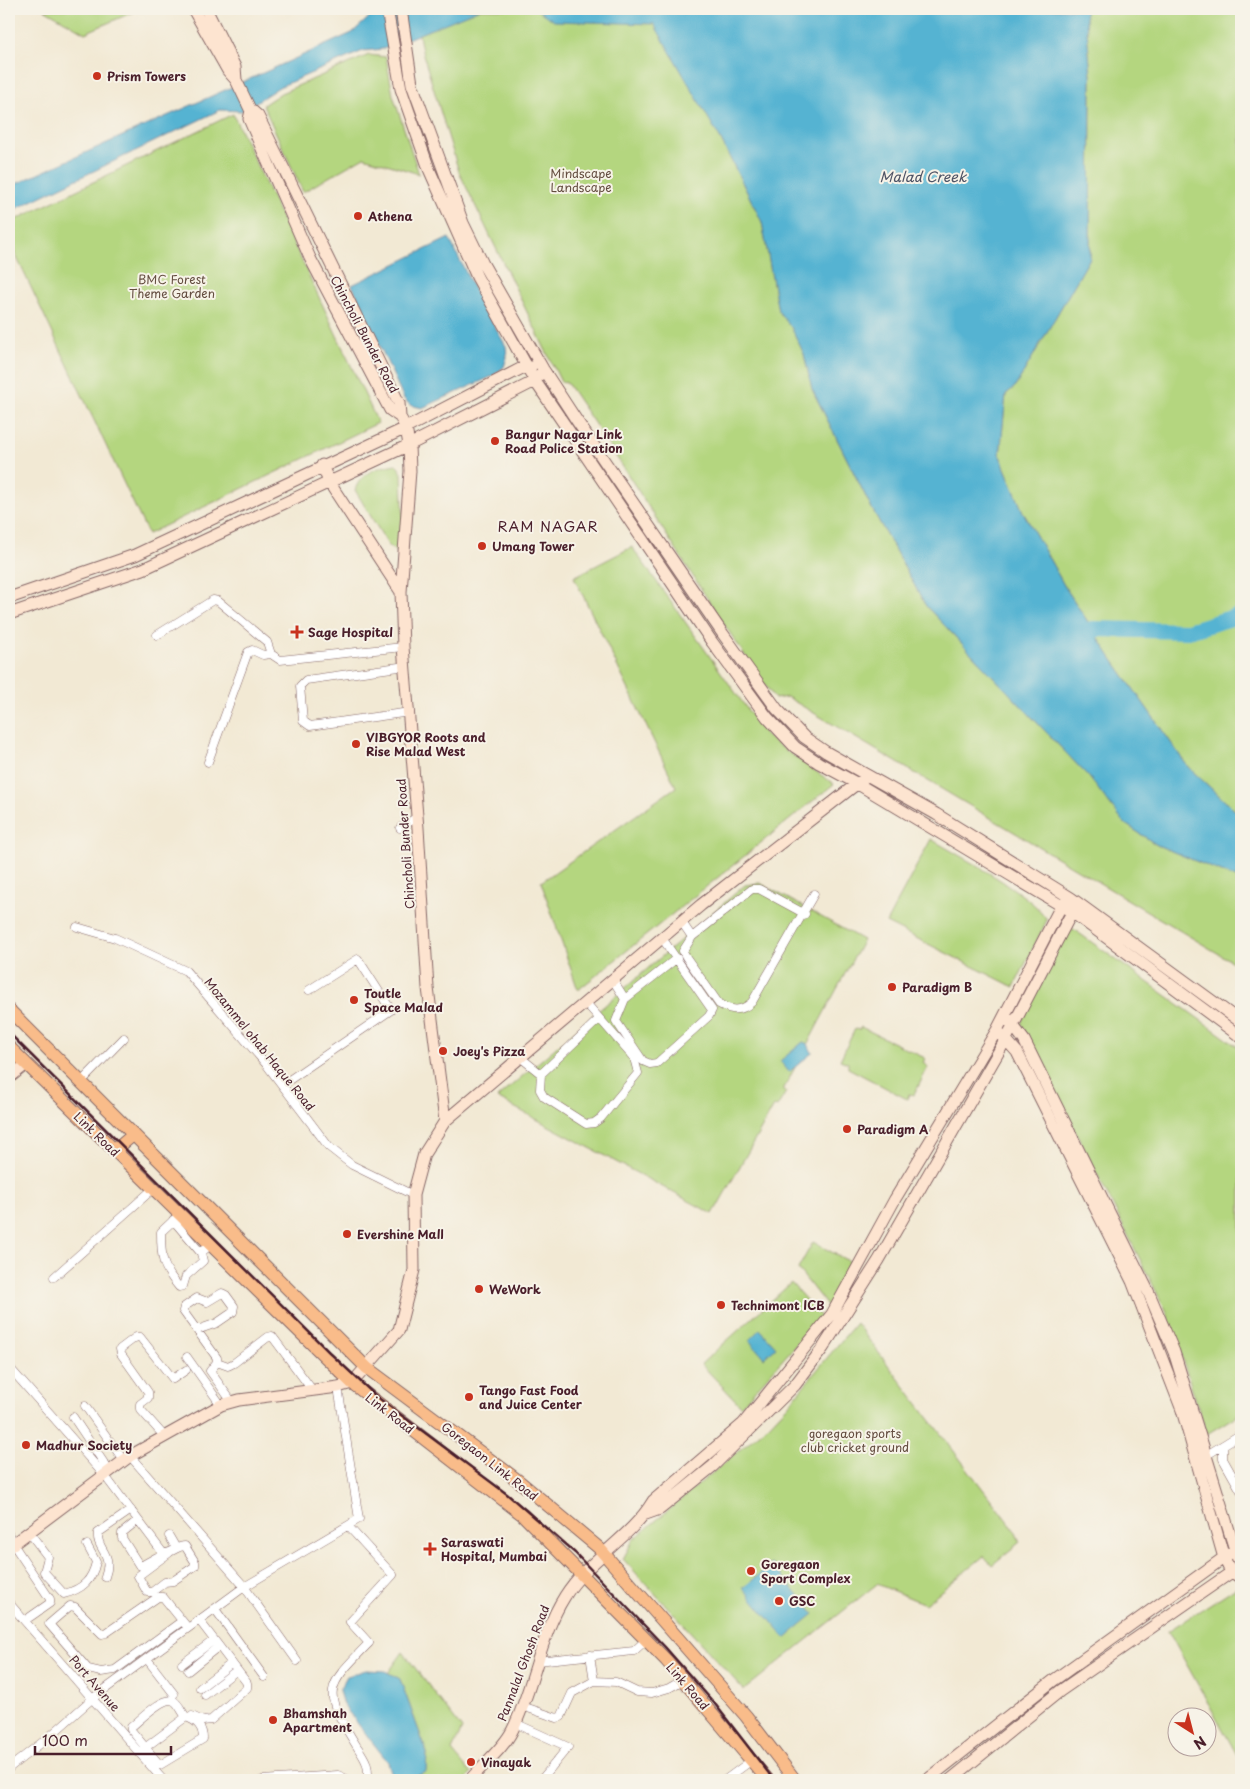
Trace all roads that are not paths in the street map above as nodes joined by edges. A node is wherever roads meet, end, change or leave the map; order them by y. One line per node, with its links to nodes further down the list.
1 (193, 9): 5 (street)
2 (206, 9): 5 (street)
3 (387, 9): 7 (street)
4 (401, 9): 8 (street)
5 (237, 81): 6 (street)
6 (250, 110): 10 (street, Chincholi Bunder Road); 10 (street, Chincholi Bunder Road)
7 (526, 366): 8 (street); 9 (street); 11 (street)
8 (543, 369): 9 (street); 24 (street)
9 (535, 381): 12 (street); 24 (street)
10 (400, 417): 11 (street, Chincholi Bunder Road)
11 (406, 428): 12 (street, Chincholi Bunder Road); 13 (street)
12 (409, 444): 14 (street); 15 (street, Chincholi Bunder Road)
13 (322, 466): 14 (street); 16 (street)
14 (330, 482): 15 (street); 17 (street)
15 (401, 592): 19 (street, Chincholi Bunder Road)
16 (9, 598)
17 (9, 614)
18 (157, 635): 20 (street)
19 (403, 647): 20 (street); 21 (street, Chincholi Bunder Road)
20 (271, 654): 23 (street)
21 (406, 666): 22 (street, Chincholi Bunder Road); 22 (street)
22 (410, 712): 25 (street, Chincholi Bunder Road)
23 (208, 762)
24 (862, 780): 28 (street); 29 (street); 32 (street)
25 (417, 817): 26 (street); 57 (street, Chincholi Bunder Road)
26 (400, 828)
27 (814, 894): 31 (street)
28 (1071, 898): 29 (street); 30 (street); 44 (street)
29 (1061, 906): 30 (street); 42 (street)
30 (1072, 912): 45 (street); 47 (street)
31 (805, 914): 34 (street); 34 (street)
32 (681, 922): 34 (street); 35 (street)
33 (78, 927): 56 (street, Mozammel ohab Haque Road)
34 (692, 937)
35 (662, 938): 36 (street); 37 (street)
36 (677, 958): 39 (street); 39 (street)
37 (613, 980): 39 (street); 40 (street)
38 (309, 990): 56 (street)
39 (625, 1000)
40 (586, 1003): 43 (street); 51 (street)
41 (9, 1010): 55 (main road, Link Road)
42 (1004, 1015): 45 (street); 46 (street)
43 (599, 1018): 53 (street); 53 (street)
44 (1241, 1022)
45 (1014, 1026): 49 (street); 67 (street)
46 (997, 1030): 49 (street); 64 (street)
47 (1241, 1037)
48 (124, 1038): 55 (street)
49 (1006, 1039): 65 (street); 67 (street)
50 (9, 1047): 52 (main road, Link Road)
51 (520, 1057): 53 (street); 57 (street)
52 (25, 1065): 54 (street); 59 (main road, Link Road)
53 (541, 1074)
54 (9, 1078)
55 (81, 1082): 58 (main road, Link Road)
56 (282, 1085): 61 (street, Mozammel ohab Haque Road)
57 (445, 1121): 61 (street)
58 (134, 1135): 59 (main road); 72 (main road, Link Road)
59 (114, 1151): 60 (main road, Link Road)
60 (153, 1190): 62 (main road, Link Road); 66 (street)
61 (413, 1195): 72 (street)
62 (176, 1218): 63 (main road, Link Road); 63 (street)
63 (206, 1249): 74 (main road, Link Road)
64 (862, 1260): 65 (street); 88 (street)
65 (875, 1266): 88 (street)
66 (54, 1277)
67 (1149, 1308): 83 (street)
68 (197, 1330): 68 (street); 70 (street)
69 (187, 1357): 77 (street)
70 (217, 1362): 76 (street); 77 (street)
71 (9, 1367): 85 (street)
72 (368, 1368): 74 (street); 98 (main road, Goregaon Link Road)
73 (186, 1370): 81 (street)
74 (352, 1383): 75 (street); 101 (main road, Link Road)
75 (338, 1388): 76 (street); 90 (street)
76 (313, 1391): 77 (street)
77 (227, 1404): 81 (street)
78 (85, 1406): 84 (street)
79 (73, 1417): 85 (street)
80 (1241, 1434): 82 (street)
81 (164, 1436): 84 (street)
82 (1224, 1446): 83 (street); 86 (street)
83 (1201, 1458): 96 (street); 99 (street)
84 (127, 1459): 85 (street); 103 (street)
85 (108, 1474): 87 (street); 91 (street)
86 (1241, 1491)
87 (131, 1510): 89 (street); 102 (street)
88 (646, 1514): 98 (street, Pannalal Ghosh Road)
89 (138, 1520): 97 (street); 97 (street)
90 (348, 1526): 103 (street); 145 (street)
91 (29, 1532): 93 (street); 94 (street)
92 (169, 1536): 95 (street)
93 (10, 1542): 106 (street)
94 (87, 1545)
95 (176, 1548): 97 (street); 97 (street)
96 (1238, 1548): 99 (street); 100 (street)
97 (166, 1553)
98 (607, 1556): 101 (street, Pannalal Ghosh Road); 149 (main road, Link Road)
99 (1224, 1558): 100 (street); 109 (street)
100 (1239, 1572): 112 (street)
101 (582, 1574): 113 (main road, Link Road); 120 (street, Pannalal Ghosh Road)
102 (105, 1578)
103 (244, 1587): 105 (street); 119 (street)
104 (9, 1603): 114 (street, Port Avenue)
105 (215, 1608): 107 (street); 123 (street)
106 (30, 1617)
107 (199, 1620): 110 (street); 115 (street)
108 (182, 1621): 110 (street); 111 (street); 122 (street)
109 (1132, 1625): 112 (street); 126 (street)
110 (188, 1628): 118 (street)
111 (53, 1630): 114 (street); 122 (street)
112 (1140, 1636): 129 (street)
113 (647, 1639): 117 (street); 125 (main road, Link Road)
114 (42, 1640): 124 (street, Port Avenue)
115 (214, 1640): 116 (street); 116 (street)
116 (219, 1646): 121 (street)
117 (590, 1655): 120 (street); 127 (street)
118 (147, 1659): 130 (street); 131 (street)
119 (297, 1661)
120 (537, 1661): 133 (street, Pannalal Ghosh Road)
121 (235, 1667): 128 (street); 132 (street)
122 (88, 1669): 124 (street)
123 (264, 1677)
124 (76, 1679): 131 (street, Port Avenue)
125 (683, 1680): 127 (street); 138 (main road, Link Road)
126 (1054, 1680): 129 (street); 136 (street)
127 (594, 1681): 133 (street)
128 (203, 1691)
129 (1060, 1691): 139 (street)
130 (174, 1694)
131 (93, 1698): 137 (street, Port Avenue); 140 (street)
132 (182, 1704)
133 (522, 1706): 135 (street, Pannalal Ghosh Road)
134 (186, 1717): 137 (street); 137 (street); 137 (street)
135 (515, 1723): 141 (street, Pannalal Ghosh Road); 146 (street)
136 (966, 1748): 139 (street); 150 (street)
137 (143, 1750): 142 (street, Port Avenue)
138 (752, 1760): 147 (street); 148 (main road, Link Road)
139 (975, 1760): 151 (street)
140 (9, 1768)
141 (475, 1779)
142 (163, 1780)
143 (262, 1780): 144 (street)
144 (349, 1780)
145 (368, 1780)
146 (541, 1780)
147 (725, 1780)
148 (768, 1780)
149 (795, 1780)
150 (927, 1780)
151 (950, 1780)

